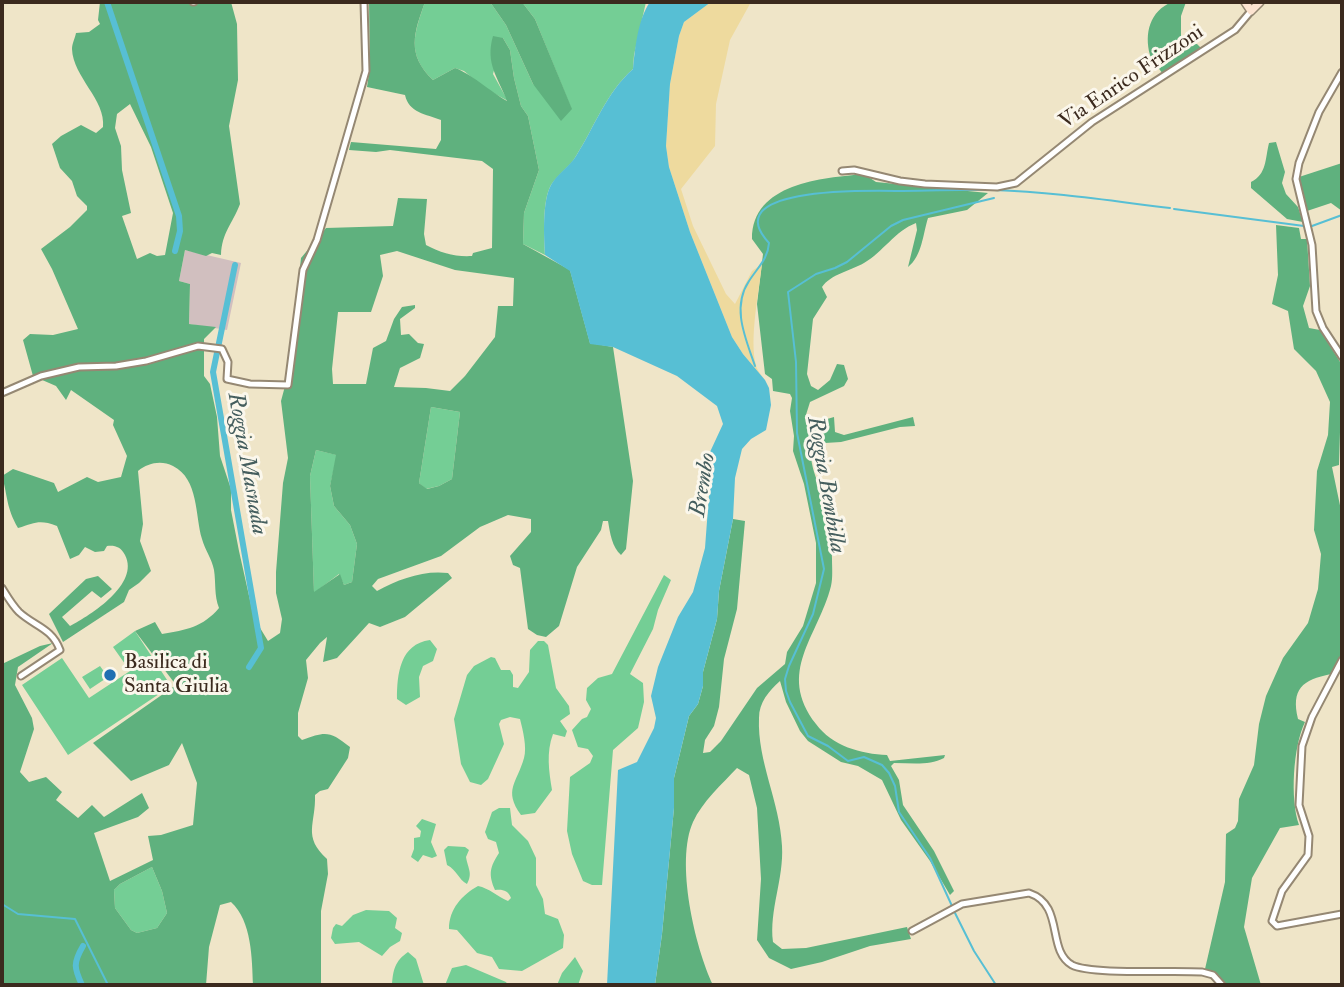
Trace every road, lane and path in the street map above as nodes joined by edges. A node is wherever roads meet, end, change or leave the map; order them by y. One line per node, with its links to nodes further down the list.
1 (363, 2): 8 (street)
2 (1245, 2): 4 (street)
3 (1260, 2): 4 (street, Via Enrico Frizzoni)
4 (1251, 11): 6 (street, Via Enrico Frizzoni)
5 (1342, 72): 7 (street)
6 (842, 171)
7 (1342, 357)
8 (2, 393)
9 (2, 588): 11 (street)
10 (1342, 660): 12 (street)
11 (21, 676)
12 (1342, 914)
13 (912, 931): 14 (street)
14 (1222, 985)

